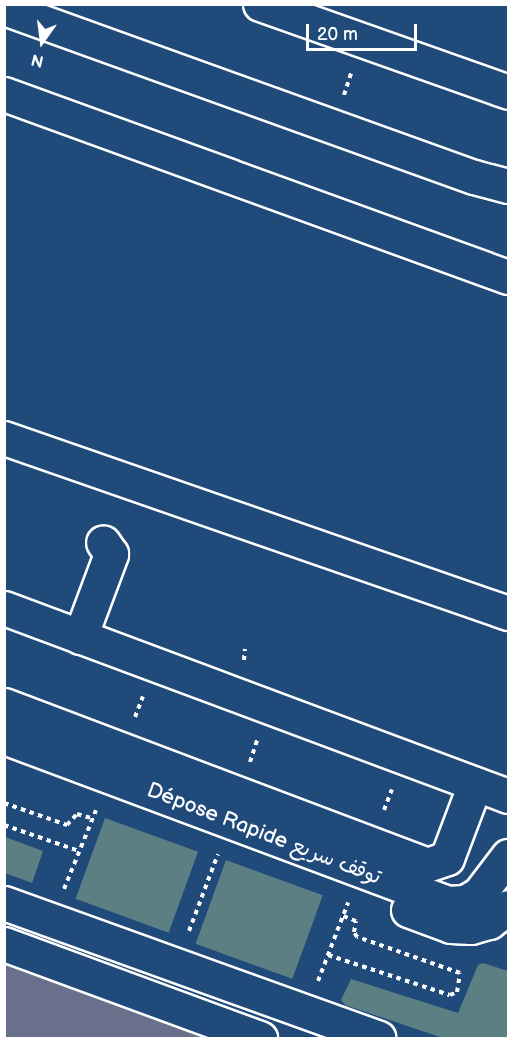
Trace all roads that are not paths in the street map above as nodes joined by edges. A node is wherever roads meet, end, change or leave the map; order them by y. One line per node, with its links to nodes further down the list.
1 (260, 4): 3 (street)
2 (4, 8): 5 (street)
3 (508, 92)
4 (4, 94): 6 (street)
5 (508, 186)
6 (508, 277)
7 (4, 438): 10 (street)
8 (103, 542): 11 (street)
9 (4, 608): 11 (street)
10 (508, 613)
11 (80, 637): 15 (street)
12 (4, 705): 15 (street)
13 (4, 737): 17 (street, Dépose Rapide توقف سريع)
14 (4, 761): 19 (street)
15 (475, 784): 16 (street)
16 (508, 796)
17 (508, 856)
18 (4, 903): 22 (street)
19 (508, 907)
20 (4, 944): 21 (street)
21 (260, 1038)
22 (378, 1038)

